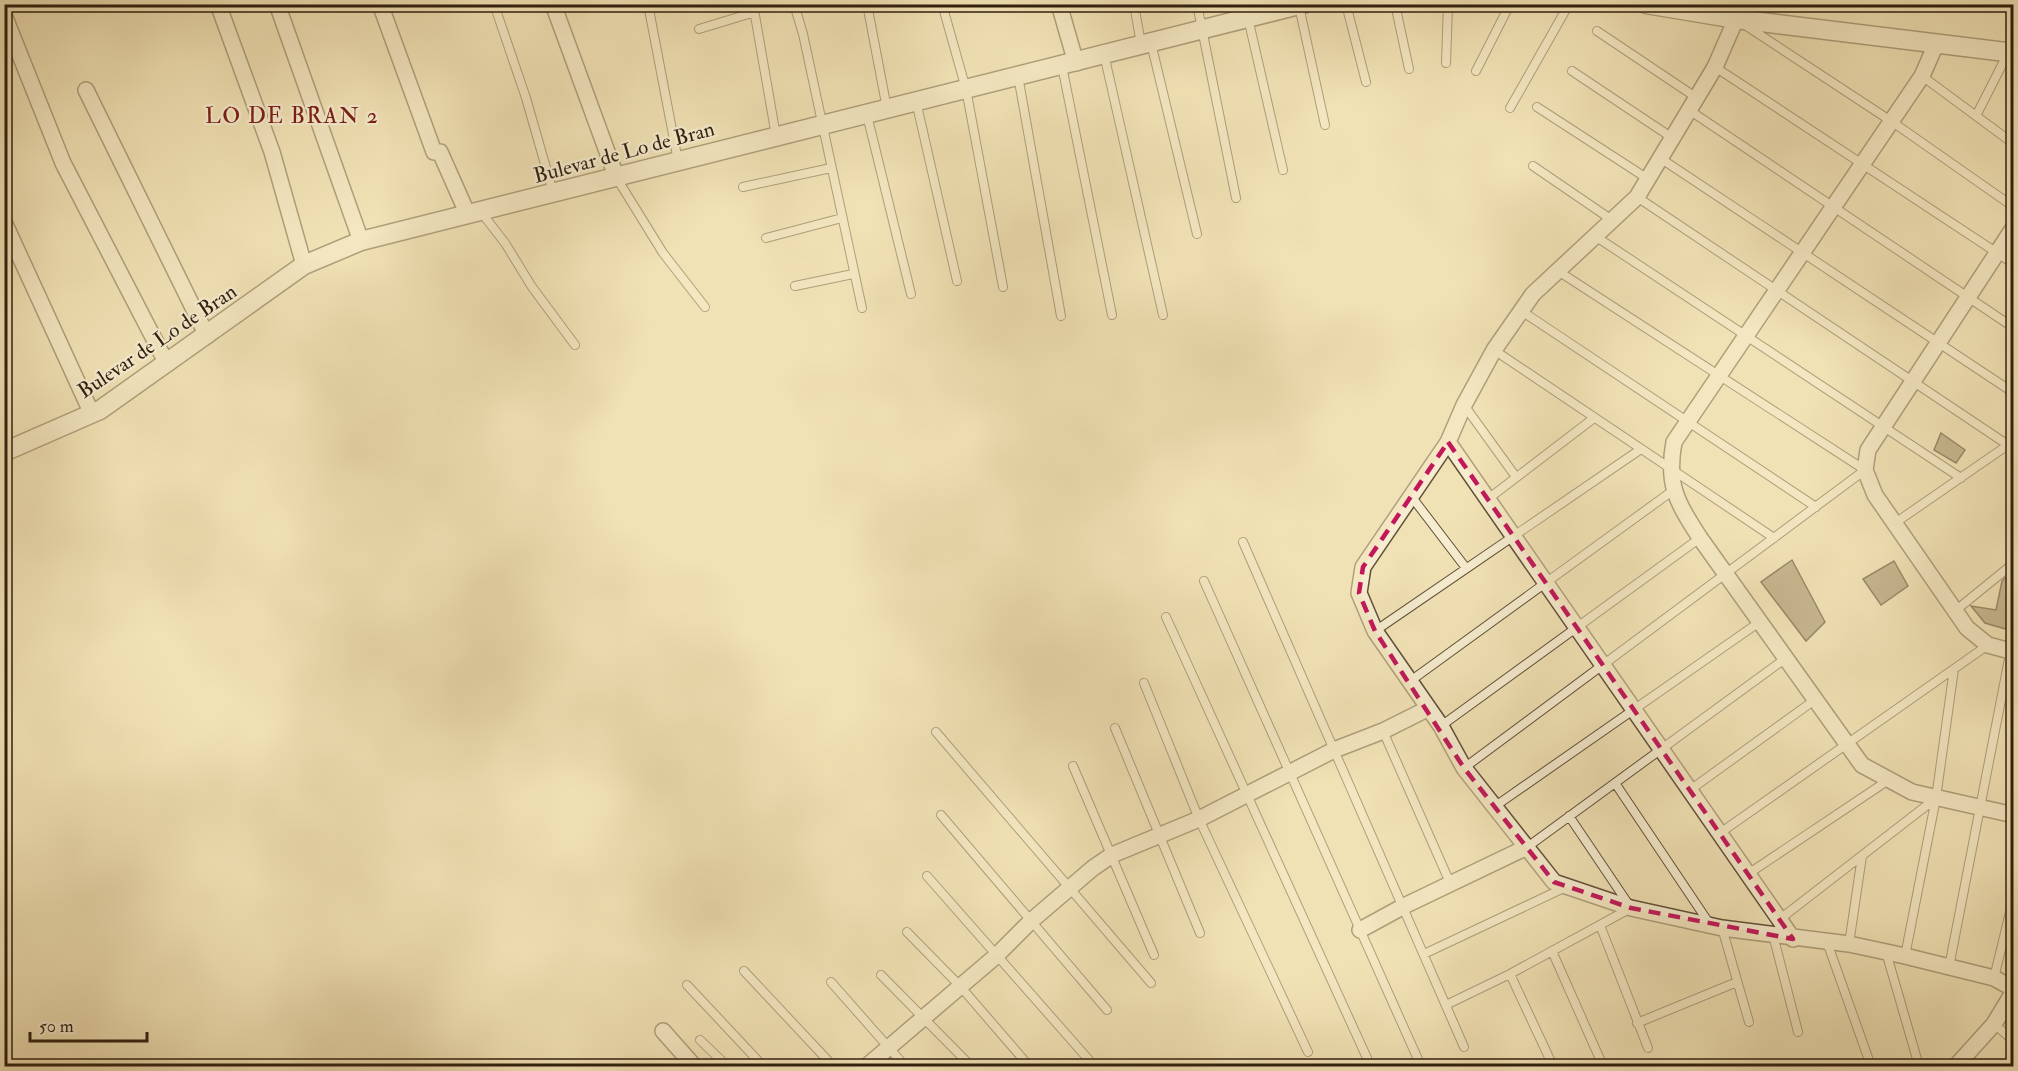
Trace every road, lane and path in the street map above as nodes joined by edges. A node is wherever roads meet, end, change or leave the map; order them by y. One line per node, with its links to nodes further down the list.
1 (218, 4): 82 (street)
2 (277, 4): 78 (street)
3 (380, 4): 70 (street)
4 (494, 4): 65 (lane)
5 (553, 4): 62 (street)
6 (648, 4): 57 (lane)
7 (794, 4): 51 (lane)
8 (867, 4): 47 (lane)
9 (942, 4): 41 (lane)
10 (1059, 4): 33 (street)
11 (1134, 4): 28 (lane)
12 (1197, 4): 26 (lane)
13 (1346, 4): 40 (lane)
14 (1395, 4): 35 (lane)
15 (1448, 4): 32 (lane)
16 (1510, 4): 36 (lane)
17 (1569, 4): 46 (lane)
18 (1646, 4): 21 (street)
19 (1301, 5): 23 (street, Bulevar de Lo de Bran); 52 (lane)
20 (754, 8): 25 (lane); 53 (lane)
21 (1695, 9): 24 (street)
22 (4, 15): 103 (street)
23 (1248, 18): 26 (street, Bulevar de Lo de Bran); 61 (lane)
24 (1736, 19): 29 (street); 34 (street); 50 (lane)
25 (699, 29)
26 (1202, 30): 28 (street, Bulevar de Lo de Bran); 67 (lane)
27 (1597, 31): 44 (lane)
28 (1146, 44): 31 (street, Bulevar de Lo de Bran); 75 (lane)
29 (1936, 44): 30 (street); 39 (street)
30 (2011, 53): 49 (lane)
31 (1104, 54): 33 (street, Bulevar de Lo de Bran); 95 (lane)
32 (1446, 63)
33 (1069, 64): 38 (street, Bulevar de Lo de Bran); 94 (lane)
34 (1715, 67): 44 (street); 58 (lane)
35 (1409, 69)
36 (1476, 71)
37 (1572, 71): 54 (lane)
38 (1017, 76): 41 (street, Bulevar de Lo de Bran); 96 (lane)
39 (1922, 76): 49 (lane); 50 (street)
40 (1366, 82)
41 (966, 89): 43 (street, Bulevar de Lo de Bran); 87 (lane)
42 (86, 90): 98 (street)
43 (916, 101): 47 (street, Bulevar de Lo de Bran); 85 (lane)
44 (1693, 104): 54 (street); 68 (lane)
45 (1537, 107): 63 (lane)
46 (1510, 108)
47 (887, 109): 48 (street, Bulevar de Lo de Bran)
48 (866, 114): 51 (street, Bulevar de Lo de Bran); 89 (lane)
49 (1976, 116): 55 (lane)
50 (1891, 121): 58 (street); 69 (lane)
51 (820, 125): 53 (street, Bulevar de Lo de Bran); 60 (lane)
52 (1325, 125)
53 (776, 137): 57 (street, Bulevar de Lo de Bran)
54 (1671, 137): 56 (street)
55 (2013, 144)
56 (1660, 158): 63 (street); 79 (lane)
57 (678, 161): 62 (street, Bulevar de Lo de Bran)
58 (1862, 164): 68 (street); 80 (lane)
59 (1533, 166): 72 (lane)
60 (831, 168): 64 (lane); 71 (lane)
61 (1283, 170)
62 (616, 176): 65 (street, Bulevar de Lo de Bran); 91 (lane)
63 (1648, 179): 66 (street)
64 (743, 187)
65 (554, 195): 70 (street, Bulevar de Lo de Bran)
66 (1637, 197): 72 (street); 88 (lane)
67 (1236, 198)
68 (1833, 207): 79 (street); 90 (lane)
69 (2013, 207)
70 (475, 213): 78 (street, Bulevar de Lo de Bran); 101 (lane)
71 (842, 218): 77 (lane); 84 (lane)
72 (1612, 220): 76 (street)
73 (4, 222): 108 (street)
74 (2013, 227): 80 (street)
75 (1197, 234)
76 (1595, 236): 83 (street); 99 (lane)
77 (766, 238)
78 (361, 241): 82 (street, Bulevar de Lo de Bran)
79 (1802, 253): 88 (street); 100 (lane)
80 (1996, 253): 81 (lane); 90 (street)
81 (2013, 264)
82 (304, 265): 98 (street, Bulevar de Lo de Bran)
83 (1558, 270): 93 (street); 104 (lane)
84 (854, 274): 86 (lane); 92 (lane)
85 (957, 281)
86 (795, 286)
87 (1003, 287)
88 (1776, 290): 99 (street); 105 (lane)
89 (911, 294)
90 (1968, 297): 97 (lane); 100 (street)
91 (705, 307)
92 (862, 308)
93 (1520, 310): 102 (street); 110 (lane)
94 (1112, 315)
95 (1163, 315)
96 (1061, 316)
97 (2013, 328)
98 (207, 336): 103 (street, Bulevar de Lo de Bran)
99 (1745, 336): 104 (street); 111 (lane)
100 (1938, 343): 105 (street); 106 (lane)
101 (575, 345)
102 (1494, 350): 107 (street); 109 (lane)
103 (167, 364): 108 (street, Bulevar de Lo de Bran)
104 (1719, 375): 110 (street); 117 (lane)
105 (1913, 382): 111 (street); 113 (lane)
106 (2013, 393)
107 (1464, 405): 112 (street); 118 (lane)
108 (92, 414): 115 (street, Bulevar de Lo de Bran)
109 (1594, 418): 114 (lane); 118 (lane)
110 (1688, 420): 116 (street); 123 (lane)
111 (1883, 427): 117 (street); 119 (lane)
112 (1448, 442): 121 (street); 122 (street)
113 (2011, 447): 119 (lane)
114 (1641, 449): 116 (lane); 125 (lane)
115 (4, 452)
116 (1669, 468): 120 (street); 127 (lane)
117 (1865, 470): 123 (lane); 124 (street)
118 (1516, 477): 122 (lane)
119 (1961, 478): 124 (lane)
120 (1675, 489): 126 (street); 133 (lane)
121 (1412, 496): 130 (lane); 138 (street)
122 (1488, 499): 125 (street)
123 (1816, 507): 127 (lane)
124 (1895, 523): 134 (street)
125 (1513, 536): 130 (lane); 133 (street)
126 (1700, 538): 131 (street); 137 (lane)
127 (1774, 538): 131 (lane)
128 (1243, 542): 156 (lane)
129 (2013, 563): 134 (lane)
130 (1466, 568): 138 (lane)
131 (1727, 573): 136 (street); 143 (lane)
132 (1204, 581): 159 (lane)
133 (1546, 583): 137 (street); 145 (lane)
134 (1955, 611): 140 (street)
135 (1166, 617): 163 (lane)
136 (1761, 621): 142 (street); 149 (lane)
137 (1577, 627): 143 (street); 150 (lane)
138 (1375, 631): 145 (street)
139 (2013, 633): 141 (lane)
140 (1988, 645): 141 (street); 144 (lane)
141 (2012, 652): 166 (lane)
142 (1786, 658): 147 (street); 155 (lane)
143 (1603, 665): 149 (street); 158 (lane)
144 (1954, 669): 154 (lane); 164 (lane)
145 (1409, 682): 148 (street)
146 (1144, 683): 170 (lane)
147 (1816, 699): 154 (street); 162 (lane)
148 (1427, 709): 150 (street); 152 (street)
149 (1634, 709): 155 (street); 165 (lane)
150 (1441, 726): 158 (street)
151 (1115, 728): 172 (lane)
152 (1383, 731): 156 (street); 178 (lane)
153 (936, 732): 180 (lane)
154 (1847, 744): 160 (street); 171 (lane)
155 (1662, 749): 161 (lane); 162 (street)
156 (1334, 750): 159 (street); 182 (lane)
157 (1073, 766): 174 (lane)
158 (1464, 768): 165 (street)
159 (1290, 773): 163 (street); 188 (lane)
160 (1887, 780): 164 (street); 176 (lane)
161 (1615, 783): 169 (lane); 187 (lane)
162 (1690, 790): 171 (street)
163 (1245, 795): 170 (street); 226 (lane)
164 (1936, 798): 166 (street); 175 (lane); 200 (lane)
165 (1494, 807): 173 (street)
166 (1980, 807): 168 (street); 201 (lane)
167 (941, 814): 185 (lane)
168 (2013, 815)
169 (1569, 816): 173 (lane); 183 (lane)
170 (1199, 819): 172 (street); 225 (lane)
171 (1720, 833): 176 (street)
172 (1158, 835): 174 (street); 190 (lane)
173 (1526, 848): 178 (street); 179 (street)
174 (1112, 855): 180 (street); 198 (lane)
175 (1862, 856): 184 (lane); 194 (lane)
176 (1748, 874): 184 (street)
177 (927, 876): 199 (lane)
178 (1451, 885): 182 (street)
179 (1568, 887): 183 (street); 197 (lane)
180 (1070, 888): 185 (street); 208 (lane)
181 (2013, 896): 205 (lane)
182 (1404, 906): 188 (street); 197 (lane)
183 (1631, 908): 186 (lane); 187 (street)
184 (1780, 919): 192 (street)
185 (1031, 921): 199 (street); 213 (lane)
186 (1600, 925): 195 (lane); 216 (lane)
187 (1715, 926): 191 (street); 207 (lane)
188 (1360, 930): 237 (lane)
189 (907, 932): 210 (lane)
190 (1200, 933)
191 (1773, 935): 192 (street); 219 (lane)
192 (1793, 939): 193 (street)
193 (1827, 942): 194 (street); 240 (lane)
194 (1849, 944): 196 (street)
195 (1551, 951): 203 (lane); 239 (lane)
196 (1886, 952): 200 (street); 241 (lane)
197 (1424, 954): 212 (lane)
198 (1154, 955)
199 (996, 956): 210 (street); 227 (lane)
200 (1905, 956): 201 (street)
201 (1949, 967): 205 (street)
202 (744, 971): 232 (lane)
203 (1510, 974): 212 (lane); 238 (lane)
204 (881, 975): 214 (lane)
205 (1994, 978): 211 (street)
206 (831, 982): 223 (lane)
207 (1737, 982): 215 (lane); 216 (lane)
208 (1151, 983)
209 (687, 985): 231 (lane)
210 (960, 986): 214 (street); 236 (lane)
211 (2013, 990): 217 (street)
212 (1446, 1005): 222 (lane)
213 (1107, 1010)
214 (925, 1017): 223 (street); 235 (lane)
215 (1749, 1022)
216 (1638, 1023): 224 (lane)
217 (1994, 1024): 221 (lane); 228 (street)
218 (663, 1031): 229 (street)
219 (1798, 1032)
220 (700, 1040): 230 (lane)
221 (2013, 1041)
222 (1464, 1047)
223 (889, 1048): 233 (street); 234 (lane)
224 (1648, 1048)
225 (1308, 1052)
226 (1367, 1058)
227 (1089, 1060)
228 (1962, 1064)
229 (694, 1066)
230 (727, 1066)
231 (763, 1066)
232 (833, 1066)
233 (867, 1066)
234 (905, 1066)
235 (971, 1066)
236 (1029, 1066)
237 (1421, 1066)
238 (1553, 1066)
239 (1603, 1066)
240 (1871, 1066)
241 (1919, 1066)

